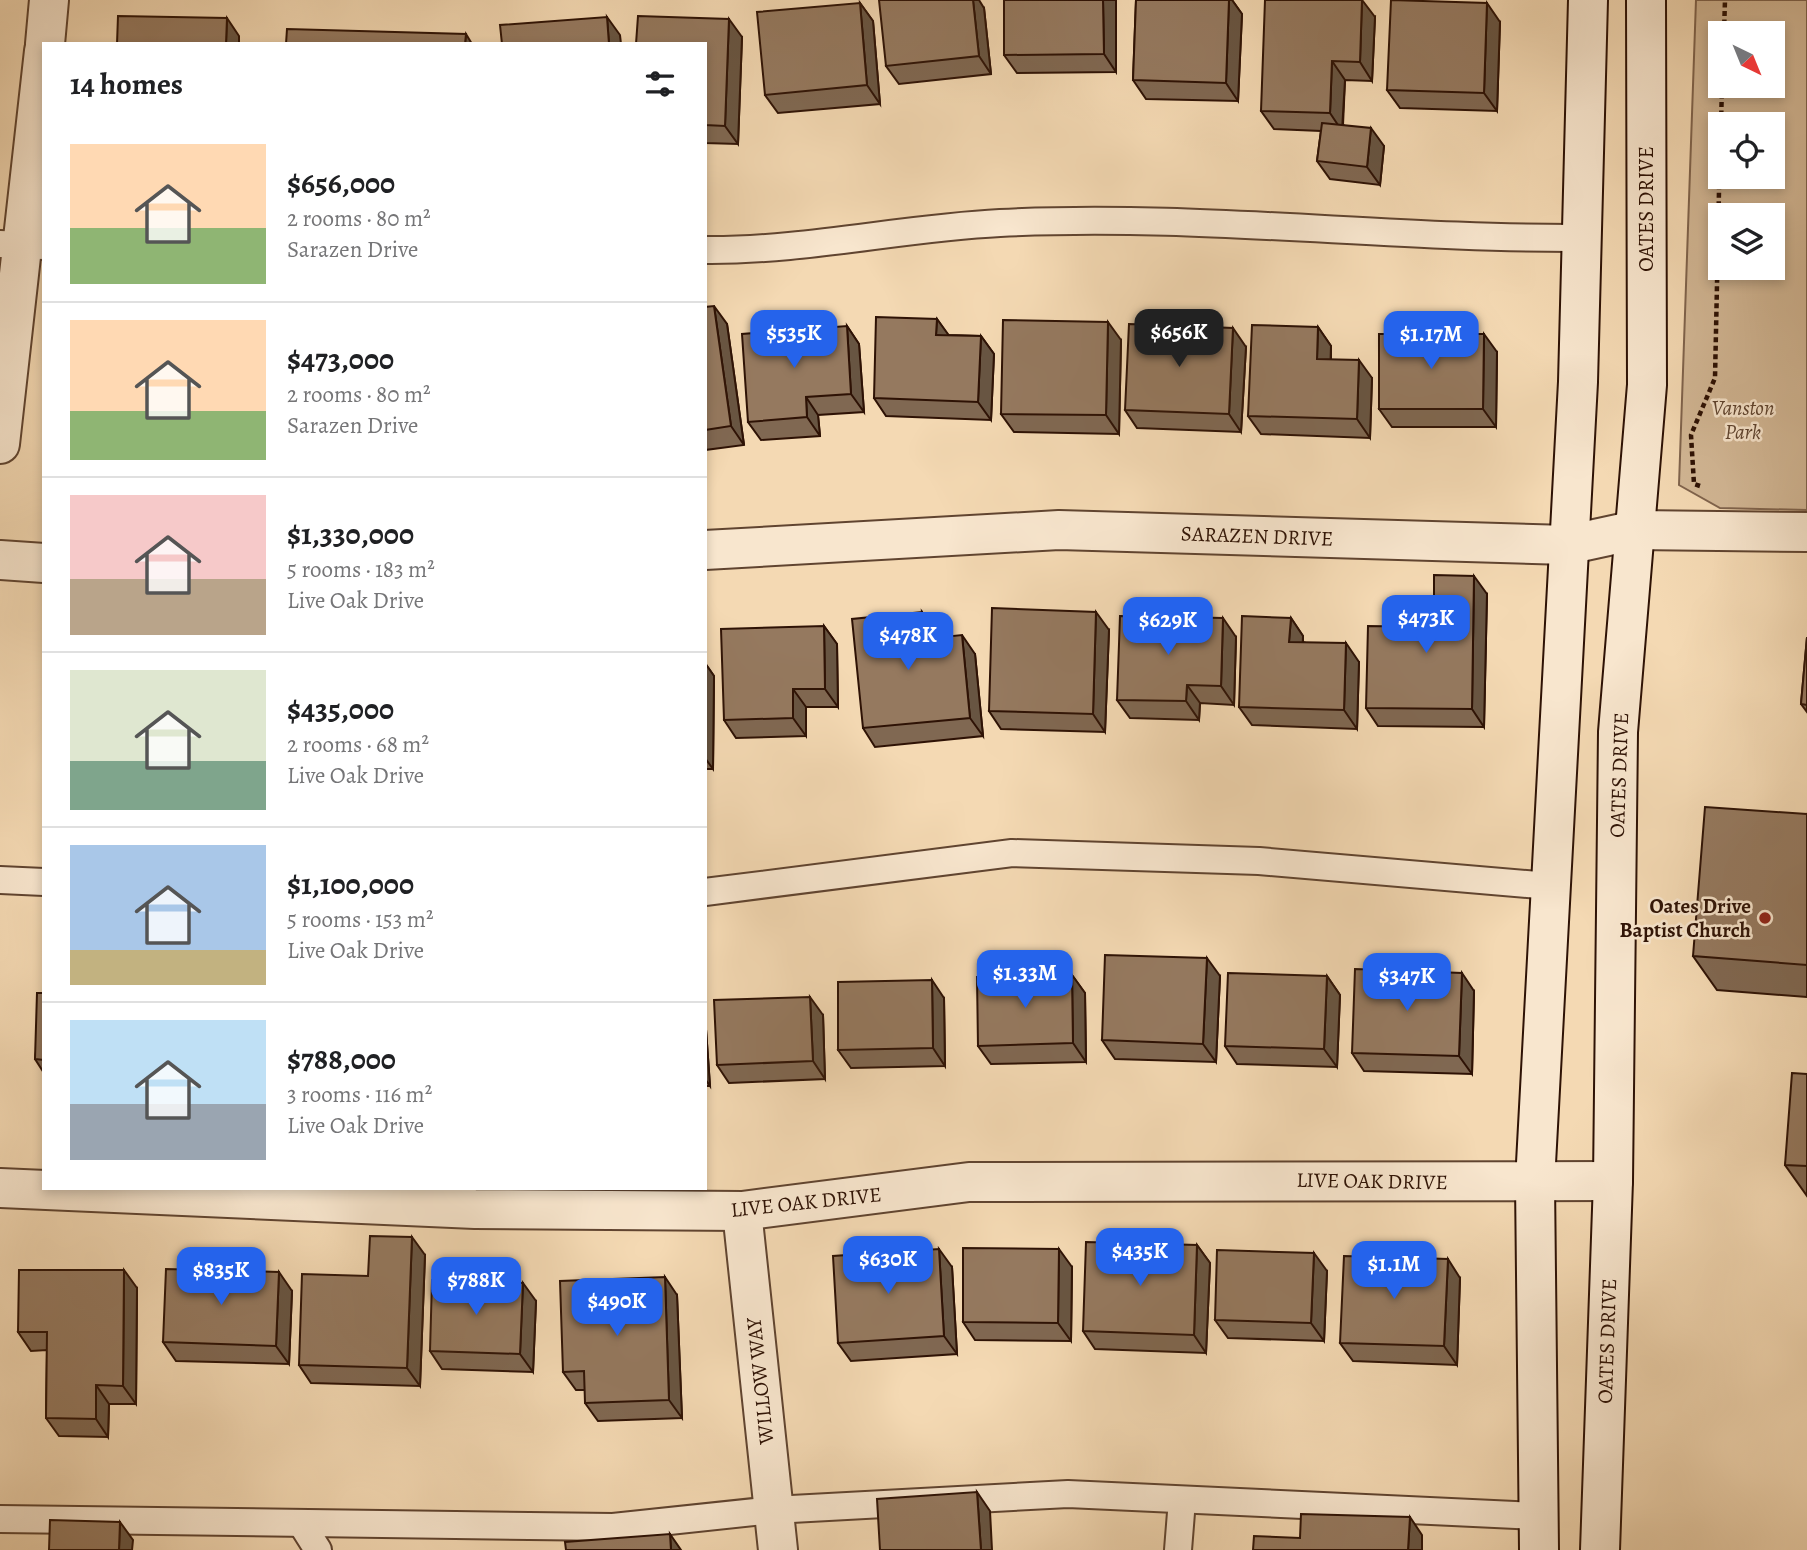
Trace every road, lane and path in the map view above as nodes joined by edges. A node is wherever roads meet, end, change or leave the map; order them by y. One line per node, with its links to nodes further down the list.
1 (49, 0): 6 (street)
2 (1588, 0): 9 (street)
3 (1646, 0): 14 (street, OATES DRIVE)
4 (1725, 0): 5 (path)
5 (1724, 21)
6 (45, 42)
7 (42, 69): 10 (street)
8 (1719, 189): 13 (path)
9 (1582, 238): 11 (lane); 16 (street)
10 (22, 245): 12 (street)
11 (707, 250)
12 (0, 444)
13 (1693, 484)
14 (1636, 530): 15 (street, SARAZEN DRIVE); 16 (street, SARAZEN DRIVE); 24 (street, OATES DRIVE)
15 (1807, 532)
16 (1567, 545): 17 (street, SARAZEN DRIVE); 22 (street)
17 (707, 550)
18 (0, 560): 19 (street)
19 (42, 563)
20 (0, 880): 21 (lane)
21 (42, 882)
22 (1550, 886): 23 (lane); 25 (street)
23 (707, 891)
24 (1613, 1181): 25 (street, LIVE OAK DRIVE); 38 (street, OATES DRIVE)
25 (1535, 1182): 29 (street, LIVE OAK DRIVE); 34 (street)
26 (0, 1188): 27 (street, LIVE OAK DRIVE)
27 (42, 1190)
28 (45, 1190): 29 (street, LIVE OAK DRIVE)
29 (742, 1211): 31 (street, WILLOW WAY)
30 (1182, 1500): 31 (lane); 34 (lane); 37 (lane)
31 (773, 1510): 33 (lane); 36 (street, WILLOW WAY)
32 (0, 1519): 33 (lane)
33 (301, 1523): 35 (lane)
34 (1539, 1533)
35 (318, 1550)
36 (778, 1550)
37 (1178, 1550)
38 (1600, 1550)

